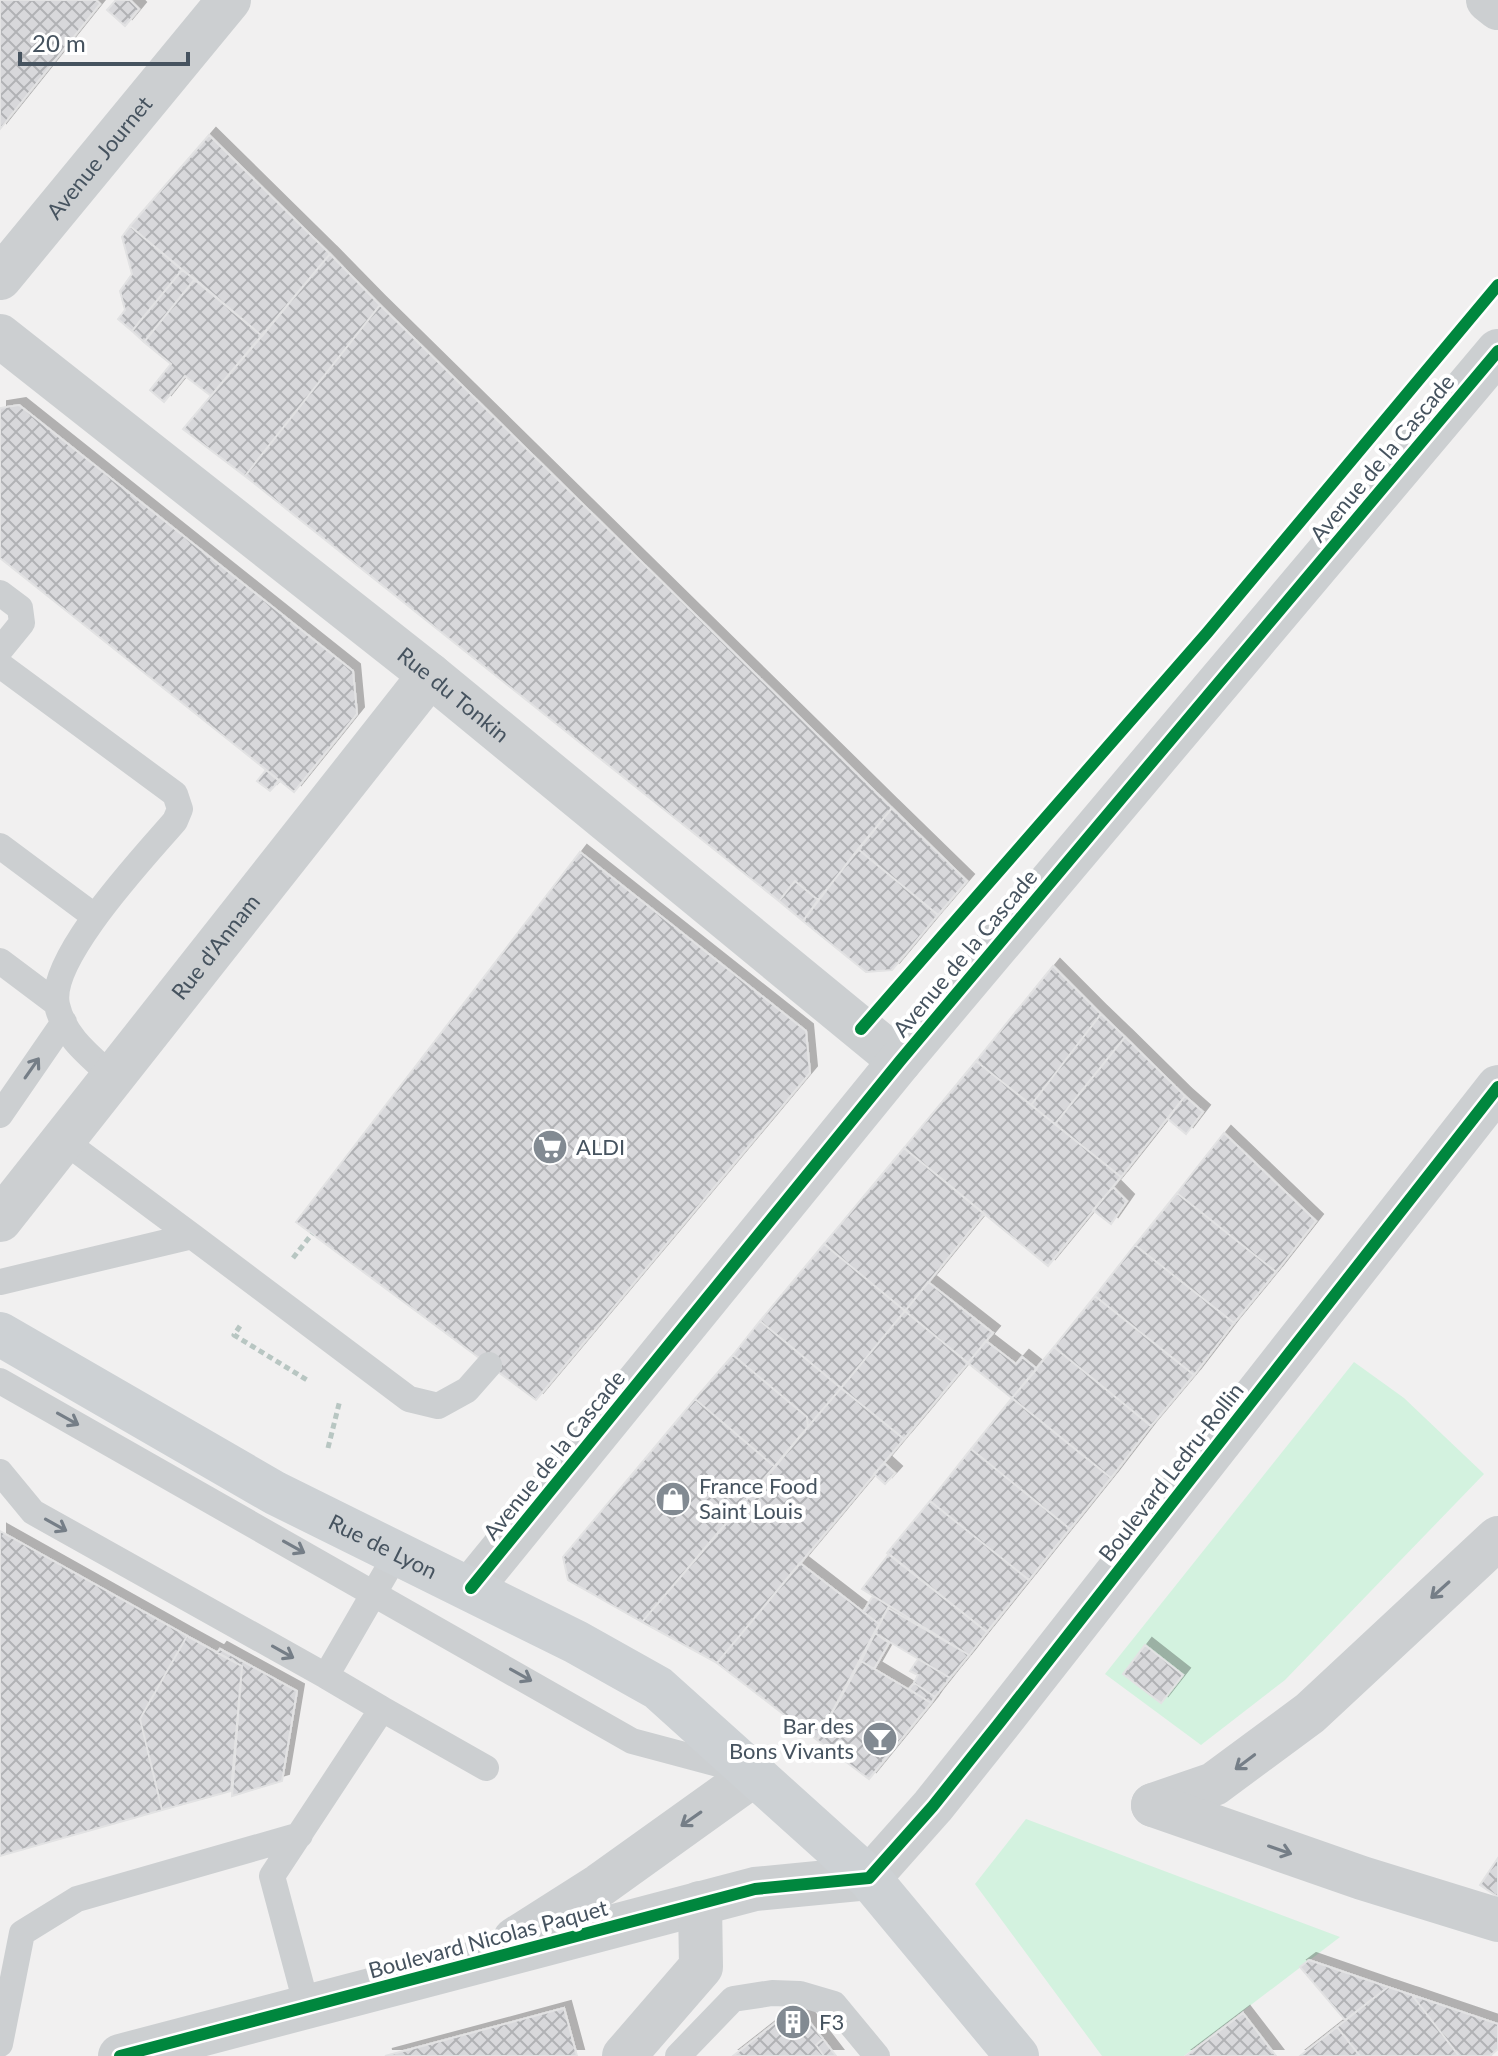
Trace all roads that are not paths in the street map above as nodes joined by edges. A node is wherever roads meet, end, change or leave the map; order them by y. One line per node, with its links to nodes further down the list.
1 (229, 0): 4 (street, Avenue Journet)
2 (1488, 0): 3 (street)
3 (1498, 8)
4 (0, 278)
5 (0, 336): 10 (street, Rue du Tonkin)
6 (1498, 351): 15 (street, Avenue de la Cascade)
7 (0, 593): 8 (lane)
8 (0, 650)
9 (0, 665): 12 (lane)
10 (430, 675): 15 (street, Rue du Tonkin); 16 (street, Rue d'Annam)
11 (0, 846): 12 (lane)
12 (94, 916): 14 (lane)
13 (0, 961): 14 (lane)
14 (60, 1012): 16 (lane); 18 (lane, one-way to 14)
15 (900, 1061): 29 (street, Avenue de la Cascade)
16 (113, 1077): 19 (street, Rue d'Annam)
17 (1498, 1087): 36 (street, Boulevard Ledru-Rollin)
18 (0, 1115)
19 (63, 1140): 20 (street, Rue d'Annam); 21 (lane)
20 (0, 1220)
21 (192, 1236): 22 (lane); 24 (lane)
22 (0, 1282)
23 (0, 1334): 28 (street, Rue de Lyon)
24 (489, 1365)
25 (0, 1381): 30 (lane, one-way to 30)
26 (0, 1472): 31 (lane, one-way to 31)
27 (1498, 1538): 38 (street, one-way to 38)
28 (396, 1555): 29 (street, Rue de Lyon); 30 (lane)
29 (471, 1588): 34 (street, Rue de Lyon)
30 (375, 1593): 31 (lane); 34 (lane, one-way to 34)
31 (326, 1676): 32 (lane)
32 (382, 1709): 33 (lane); 35 (lane)
33 (486, 1768)
34 (755, 1774): 36 (street, Rue de Lyon); 39 (street, Boulevard Nicolas Paquet, one-way to 39)
35 (300, 1835): 40 (lane); 41 (lane)
36 (869, 1878): 37 (street, Boulevard Nicolas Paquet); 46 (street, Rue de Lyon)
37 (700, 1903): 39 (street, Boulevard Nicolas Paquet); 43 (street)
38 (1498, 1920)
39 (479, 1961): 40 (street, Boulevard Nicolas Paquet)
40 (307, 2007): 42 (street, Boulevard Nicolas Paquet)
41 (0, 2044)
42 (120, 2056)
43 (624, 2056)
44 (678, 2056): 45 (lane)
45 (877, 2056)
46 (1017, 2056)

